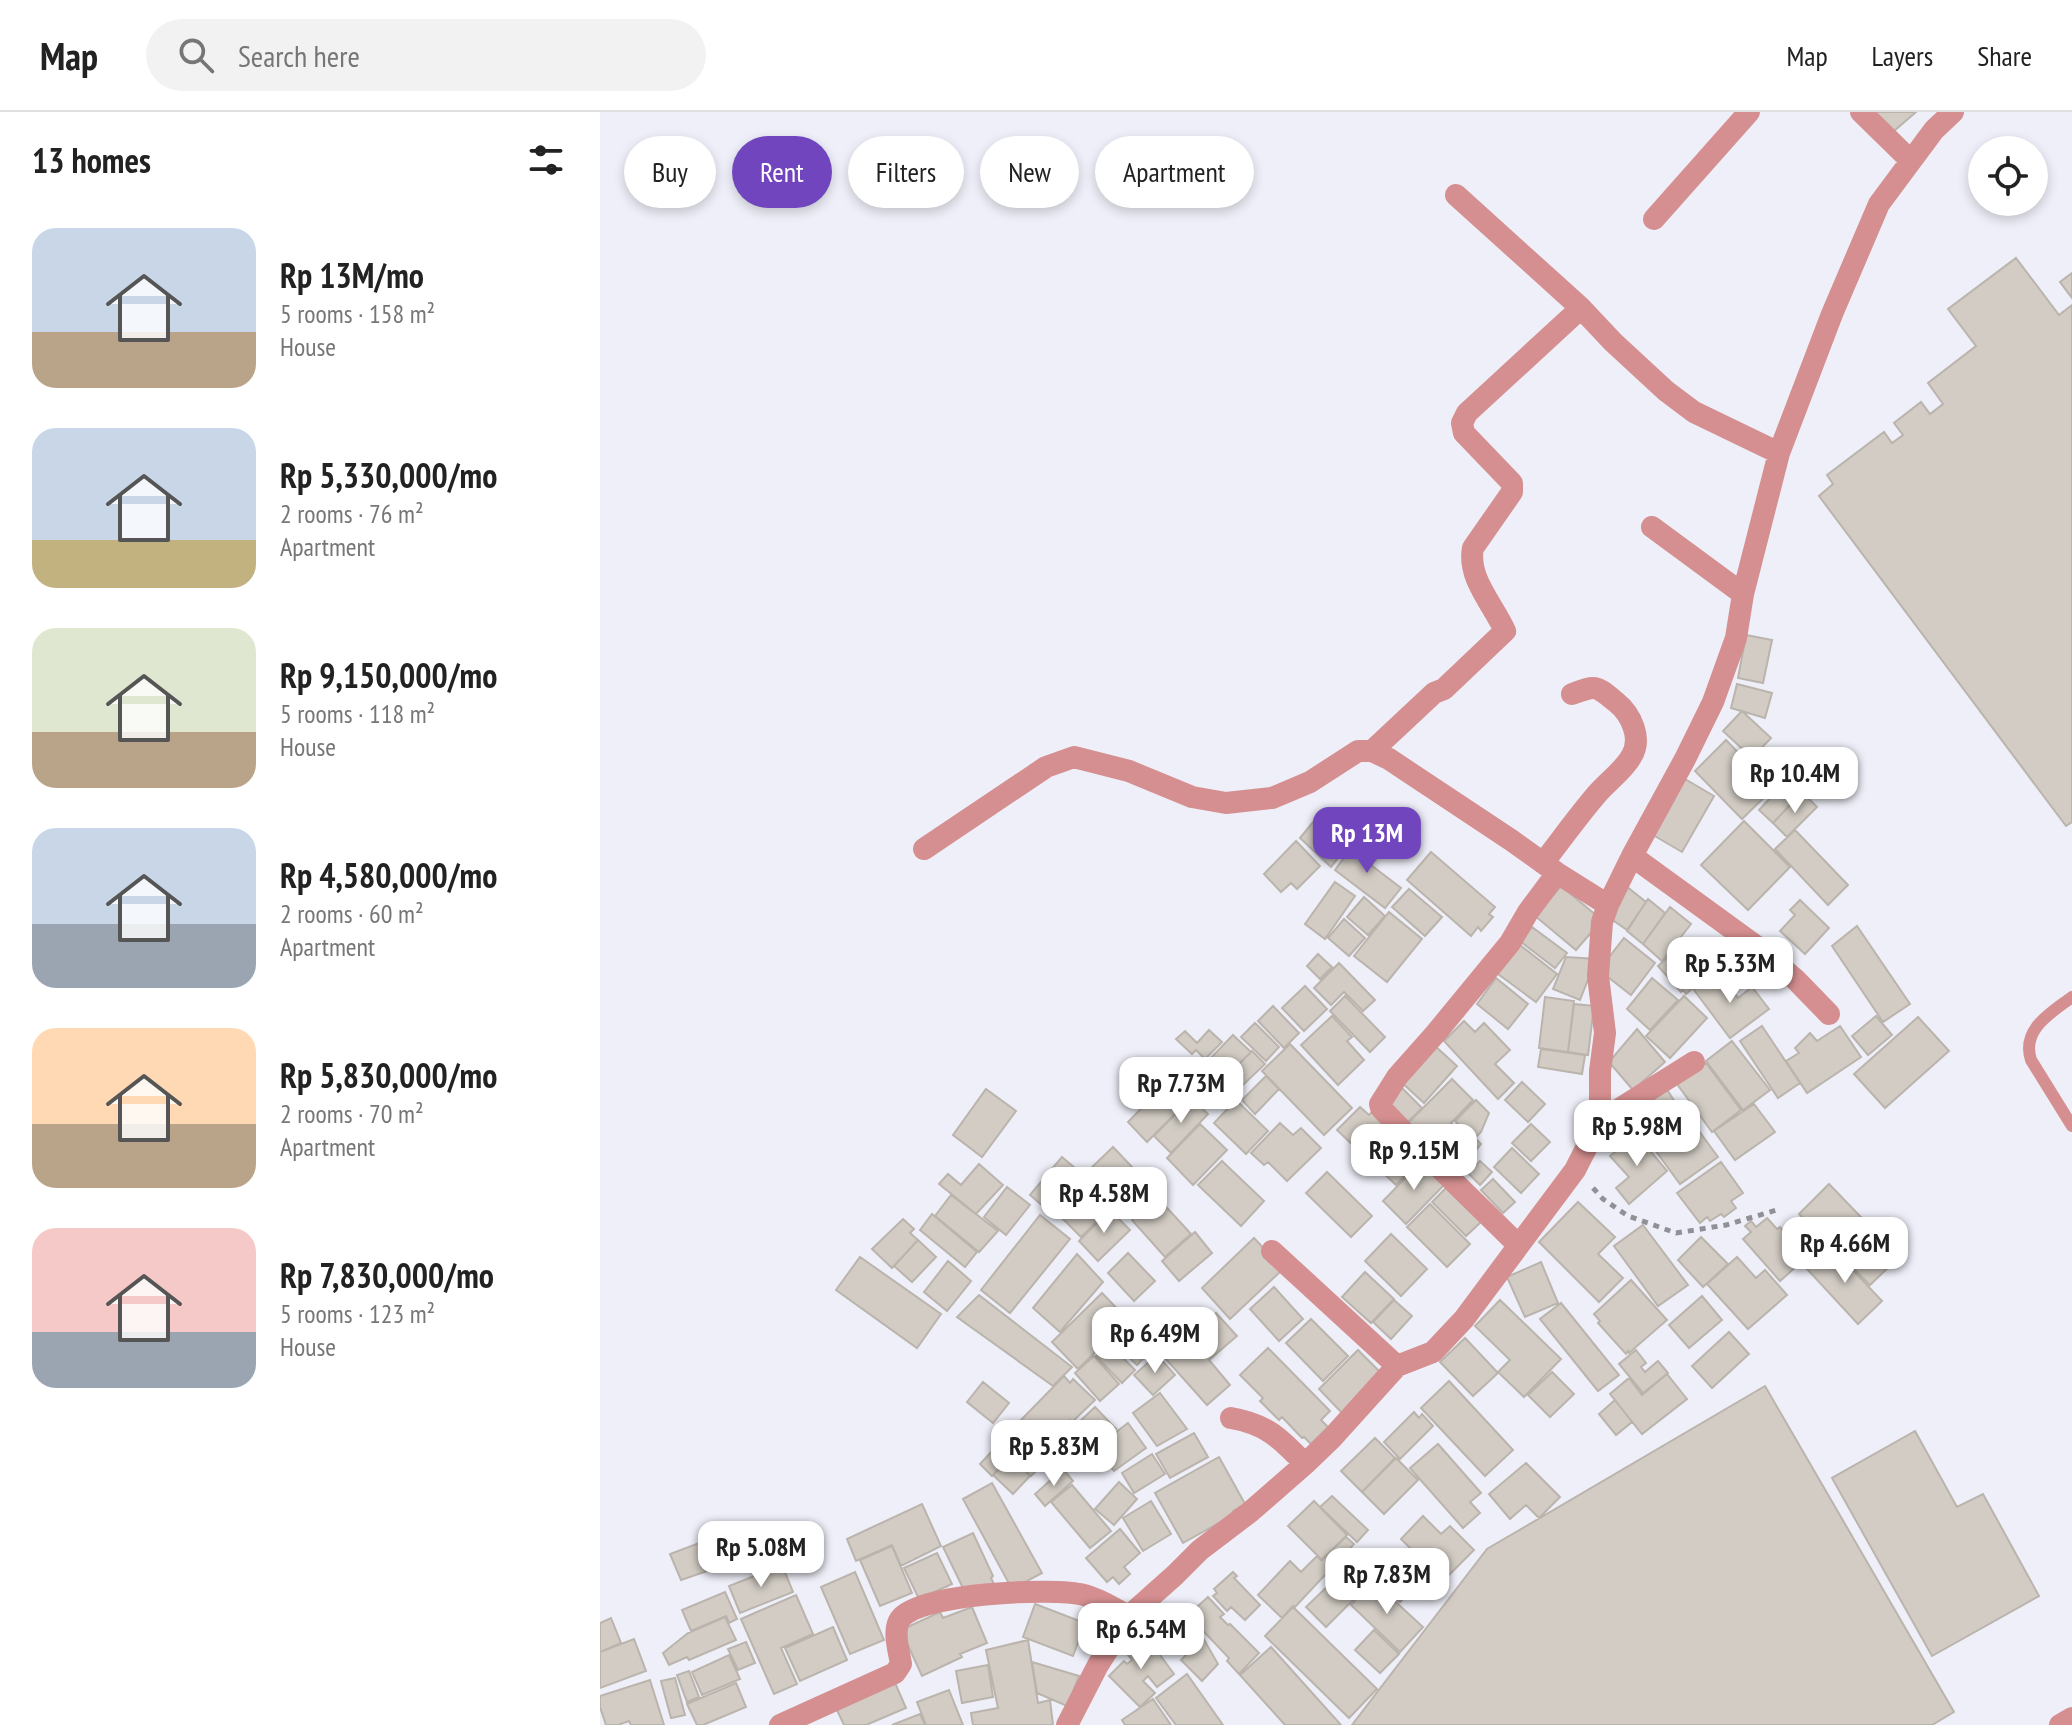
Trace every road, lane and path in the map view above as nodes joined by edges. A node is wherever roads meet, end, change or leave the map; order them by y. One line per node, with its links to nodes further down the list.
1 (1749, 112): 6 (street)
2 (1861, 112): 4 (street)
3 (1953, 112): 4 (street)
4 (1911, 161): 8 (street)
5 (1456, 195): 7 (street)
6 (1654, 219)
7 (1581, 308): 8 (street); 12 (street)
8 (1779, 453): 10 (street)
9 (1652, 527): 10 (street)
10 (1743, 594): 14 (street)
11 (1572, 694): 15 (street)
12 (1372, 751): 13 (street); 15 (street)
13 (924, 849)
14 (1632, 856): 16 (street); 18 (street)
15 (1550, 868): 16 (street); 24 (street)
16 (1608, 905): 20 (street)
17 (2072, 997): 21 (lane)
18 (1829, 1014)
19 (1694, 1062): 20 (street)
20 (1600, 1121): 22 (street)
21 (2072, 1126)
22 (1575, 1170): 23 (path); 24 (street)
23 (1780, 1209)
24 (1518, 1245): 26 (street)
25 (1272, 1251): 26 (street)
26 (1397, 1366): 28 (street)
27 (1231, 1418): 28 (street)
28 (1305, 1464): 29 (street)
29 (1129, 1616): 31 (street); 32 (street)
30 (2072, 1718): 33 (street)
31 (780, 1725)
32 (1067, 1725)
33 (2060, 1725)

